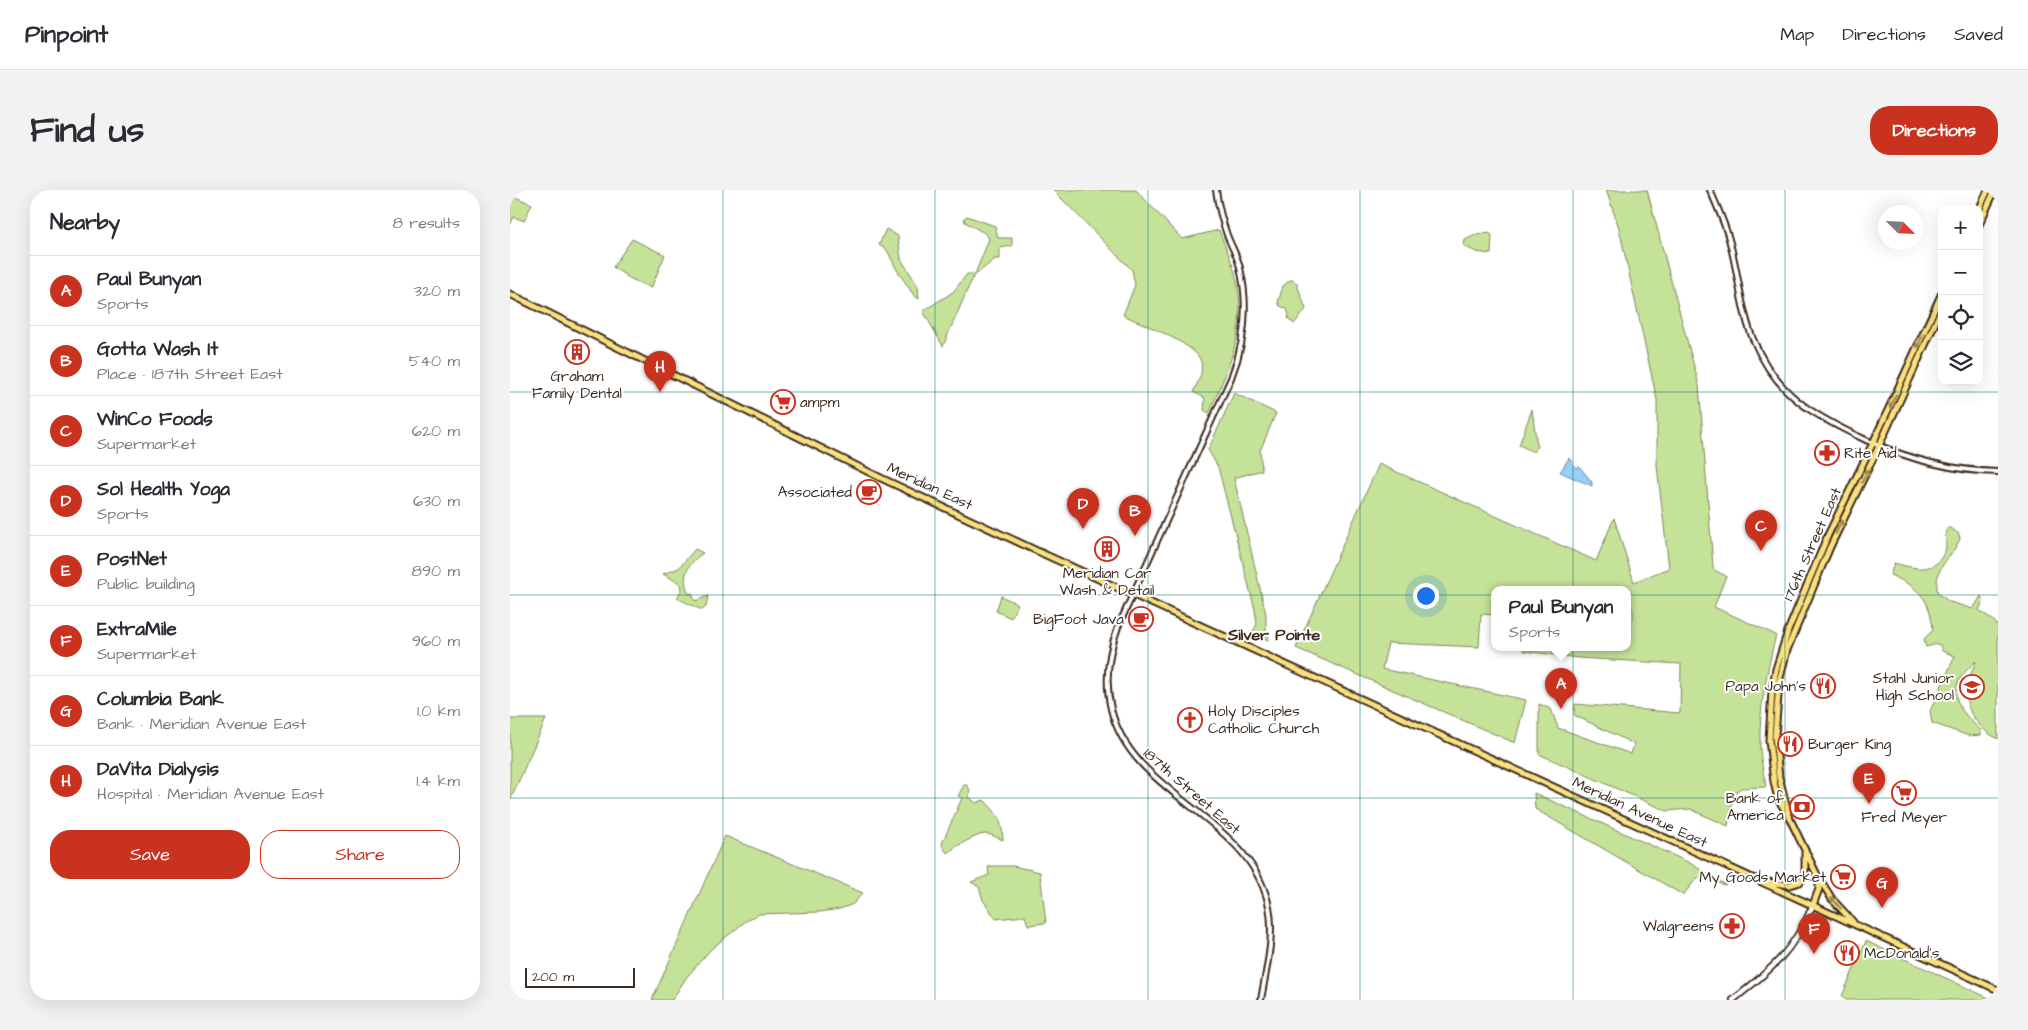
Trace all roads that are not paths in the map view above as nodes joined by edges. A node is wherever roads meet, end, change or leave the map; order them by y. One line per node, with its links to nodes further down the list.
1 (1216, 190): 13 (street, 187th Street East)
2 (1710, 190): 10 (street)
3 (1988, 190): 5 (main road)
4 (1995, 190): 6 (main road)
5 (1982, 203)
6 (1983, 216)
7 (510, 294): 13 (main road, Meridian East)
8 (1941, 295): 10 (main road, 176th Street East, one-way to 10)
9 (1938, 316): 11 (main road, 176th Street East)
10 (1873, 443): 11 (street); 14 (main road, 176th Street East)
11 (1880, 446): 12 (street); 15 (main road, 176th Street East, one-way to 11)
12 (1998, 472)
13 (1133, 594): 19 (main road, Meridian Avenue East); 23 (street, 187th Street East)
14 (1771, 763): 15 (main road); 16 (main road, 176th Street East)
15 (1783, 795): 16 (main road, 176th Street East)
16 (1789, 818): 17 (main road, 176th Street East)
17 (1805, 851): 18 (main road, 176th Street East); 19 (main road)
18 (1819, 879): 20 (main road); 21 (main road, 176th Street East, one-way to 18)
19 (1761, 880): 20 (main road, Meridian Avenue East)
20 (1812, 905): 21 (main road, Meridian Avenue East); 24 (main road)
21 (1855, 924): 22 (main road, Meridian Avenue East)
22 (1998, 990)
23 (1261, 1000)
24 (1733, 1000)

